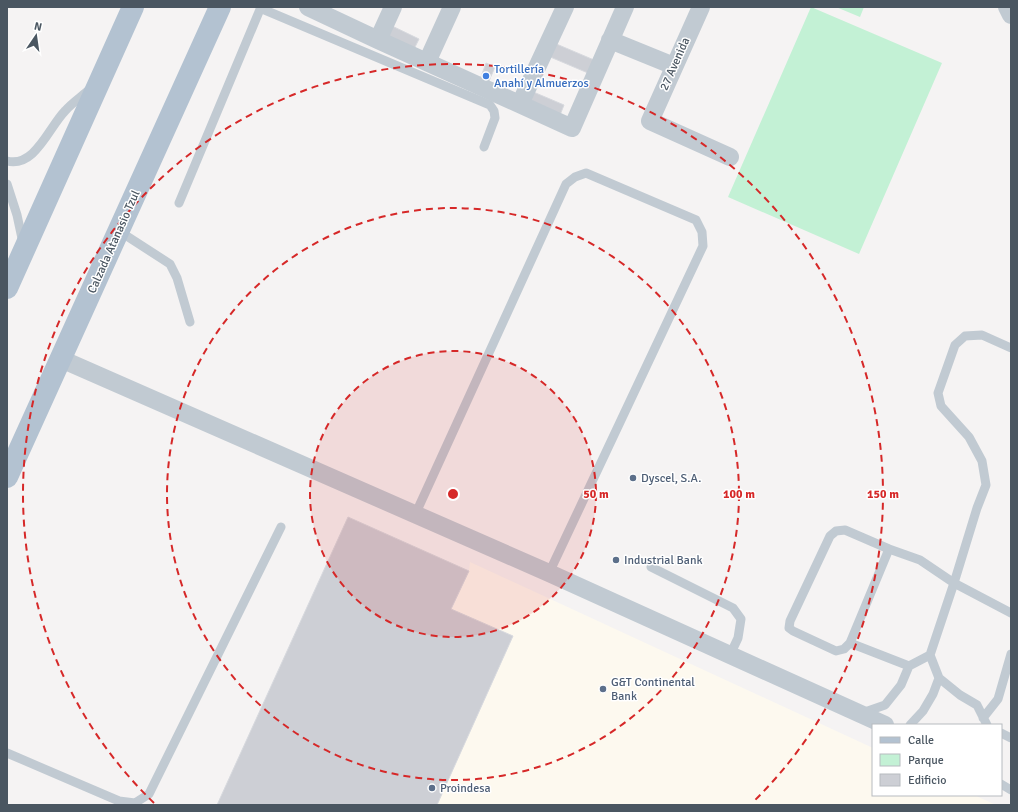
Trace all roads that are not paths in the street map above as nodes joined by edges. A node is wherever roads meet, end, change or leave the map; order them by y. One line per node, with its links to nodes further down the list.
1 (133, 7): 16 (main road)
2 (220, 7): 23 (main road, Calzada Atanasio Tzul)
3 (260, 7): 18 (lane); 22 (lane)
4 (308, 7): 12 (street)
5 (393, 7): 12 (street)
6 (452, 7): 14 (street)
7 (565, 7): 17 (street)
8 (625, 7): 13 (street)
9 (701, 7): 15 (street, 27 Avenida)
10 (1007, 7): 11 (street)
11 (1011, 14)
12 (378, 40): 14 (street)
13 (610, 40): 15 (street); 17 (street)
14 (427, 62): 17 (street)
15 (674, 66): 19 (street, 27 Avenida)
16 (101, 80): 20 (lane); 24 (main road)
17 (520, 104)
18 (484, 147)
19 (730, 157)
20 (7, 161)
21 (7, 184): 24 (lane)
22 (179, 203)
23 (119, 231): 26 (lane); 28 (main road, Calzada Atanasio Tzul)
24 (24, 249): 25 (main road)
25 (7, 288)
26 (190, 322)
27 (1011, 348): 35 (lane)
28 (61, 359): 29 (main road, Calzada Atanasio Tzul); 30 (street)
29 (7, 477)
30 (416, 515): 34 (street); 34 (lane)
31 (281, 526): 49 (lane)
32 (889, 549): 35 (lane); 37 (lane); 37 (lane)
33 (651, 567): 39 (lane)
34 (549, 573): 39 (street)
35 (954, 583): 36 (lane); 40 (lane)
36 (1011, 613)
37 (850, 643): 41 (lane)
38 (1011, 654): 44 (lane)
39 (730, 655): 43 (street)
40 (930, 655): 41 (lane); 42 (lane)
41 (909, 666): 43 (lane)
42 (939, 678): 44 (lane); 46 (lane)
43 (861, 714): 45 (street)
44 (985, 722)
45 (883, 724)
46 (911, 724)
47 (1002, 734): 48 (lane)
48 (1011, 738)
49 (7, 753)
50 (1002, 785): 51 (lane)
51 (1011, 790)

